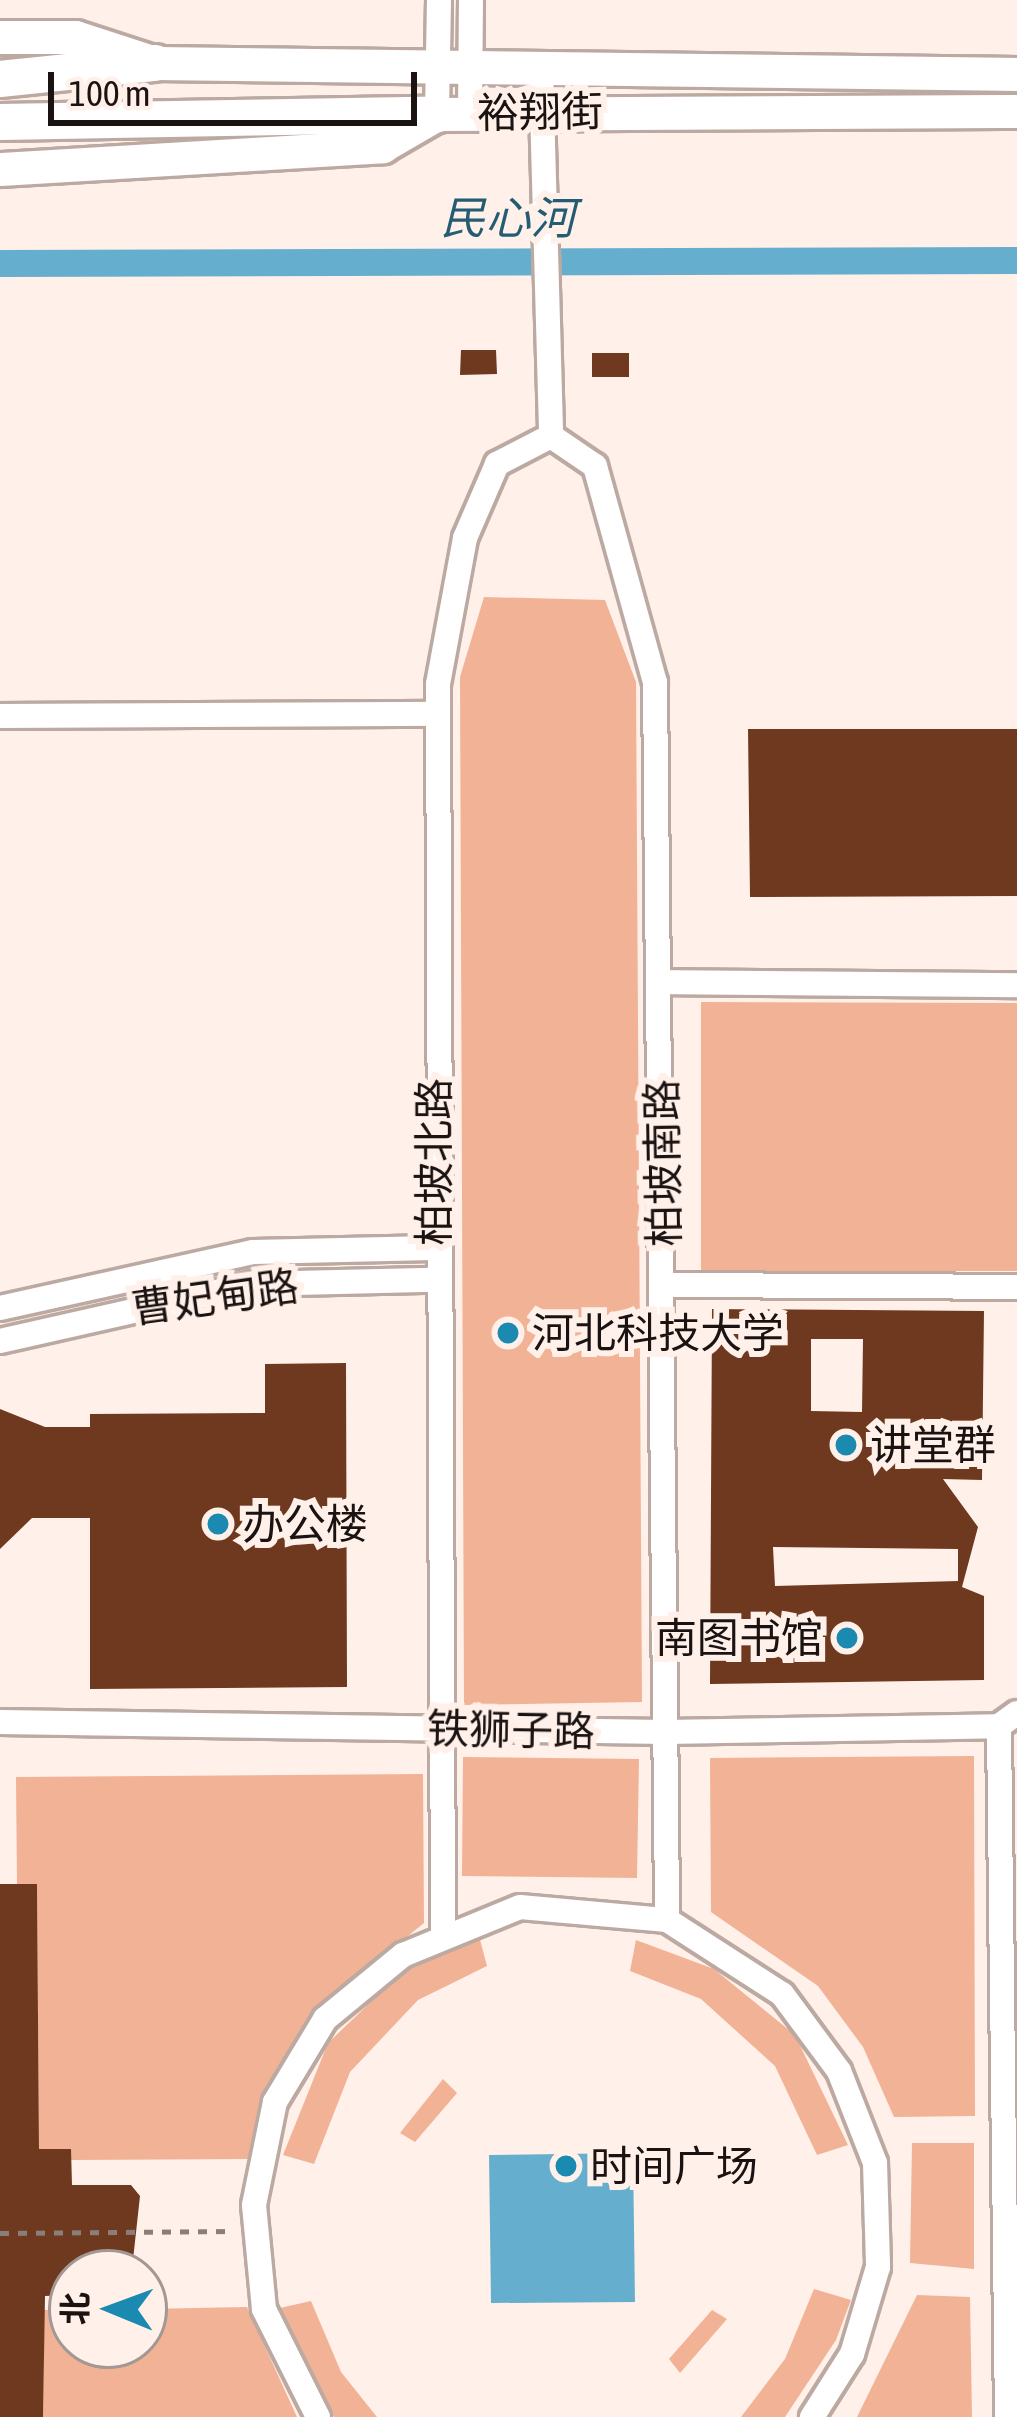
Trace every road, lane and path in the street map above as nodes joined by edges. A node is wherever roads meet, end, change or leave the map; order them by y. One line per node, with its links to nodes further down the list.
1 (439, 0): 5 (street)
2 (471, 0): 5 (street)
3 (0, 37): 4 (main road, 裕翔街)
4 (155, 63): 5 (main road, 裕翔街); 8 (highway)
5 (454, 71): 6 (main road, 裕翔街); 11 (street)
6 (542, 73): 7 (main road, 裕翔街); 9 (street)
7 (1017, 74)
8 (0, 79)
9 (540, 111): 10 (main road, 裕翔街); 11 (main road, 裕翔街); 14 (street)
10 (1017, 111)
11 (453, 114): 12 (highway); 13 (main road, 裕翔街)
12 (0, 122)
13 (0, 169)
14 (551, 436): 15 (street, 柏坡北路); 17 (street, 柏坡南路)
15 (437, 714): 16 (street); 19 (street, 柏坡北路)
16 (0, 716)
17 (660, 982): 18 (street); 21 (street, 柏坡南路)
18 (1017, 985)
19 (433, 1248): 20 (street, 柏坡北路); 23 (street, 曹妃甸路)
20 (434, 1280): 24 (street, 曹妃甸路); 27 (street, 柏坡北路)
21 (665, 1285): 22 (street); 28 (street, 柏坡南路)
22 (1017, 1287)
23 (0, 1308)
24 (0, 1341)
25 (1008, 1719): 28 (street, 铁狮子路); 31 (street)
26 (0, 1722): 27 (street, 铁狮子路)
27 (439, 1729): 28 (street, 铁狮子路); 30 (street, 柏坡北路)
28 (666, 1732): 29 (street, 柏坡南路)
29 (668, 1920): 30 (street); 36 (street)
30 (443, 1931): 32 (street)
31 (1011, 2142): 34 (street)
32 (257, 2231): 33 (path); 35 (street)
33 (0, 2233)
34 (1012, 2310): 37 (street)
35 (318, 2417)
36 (812, 2417)
37 (1007, 2417)

